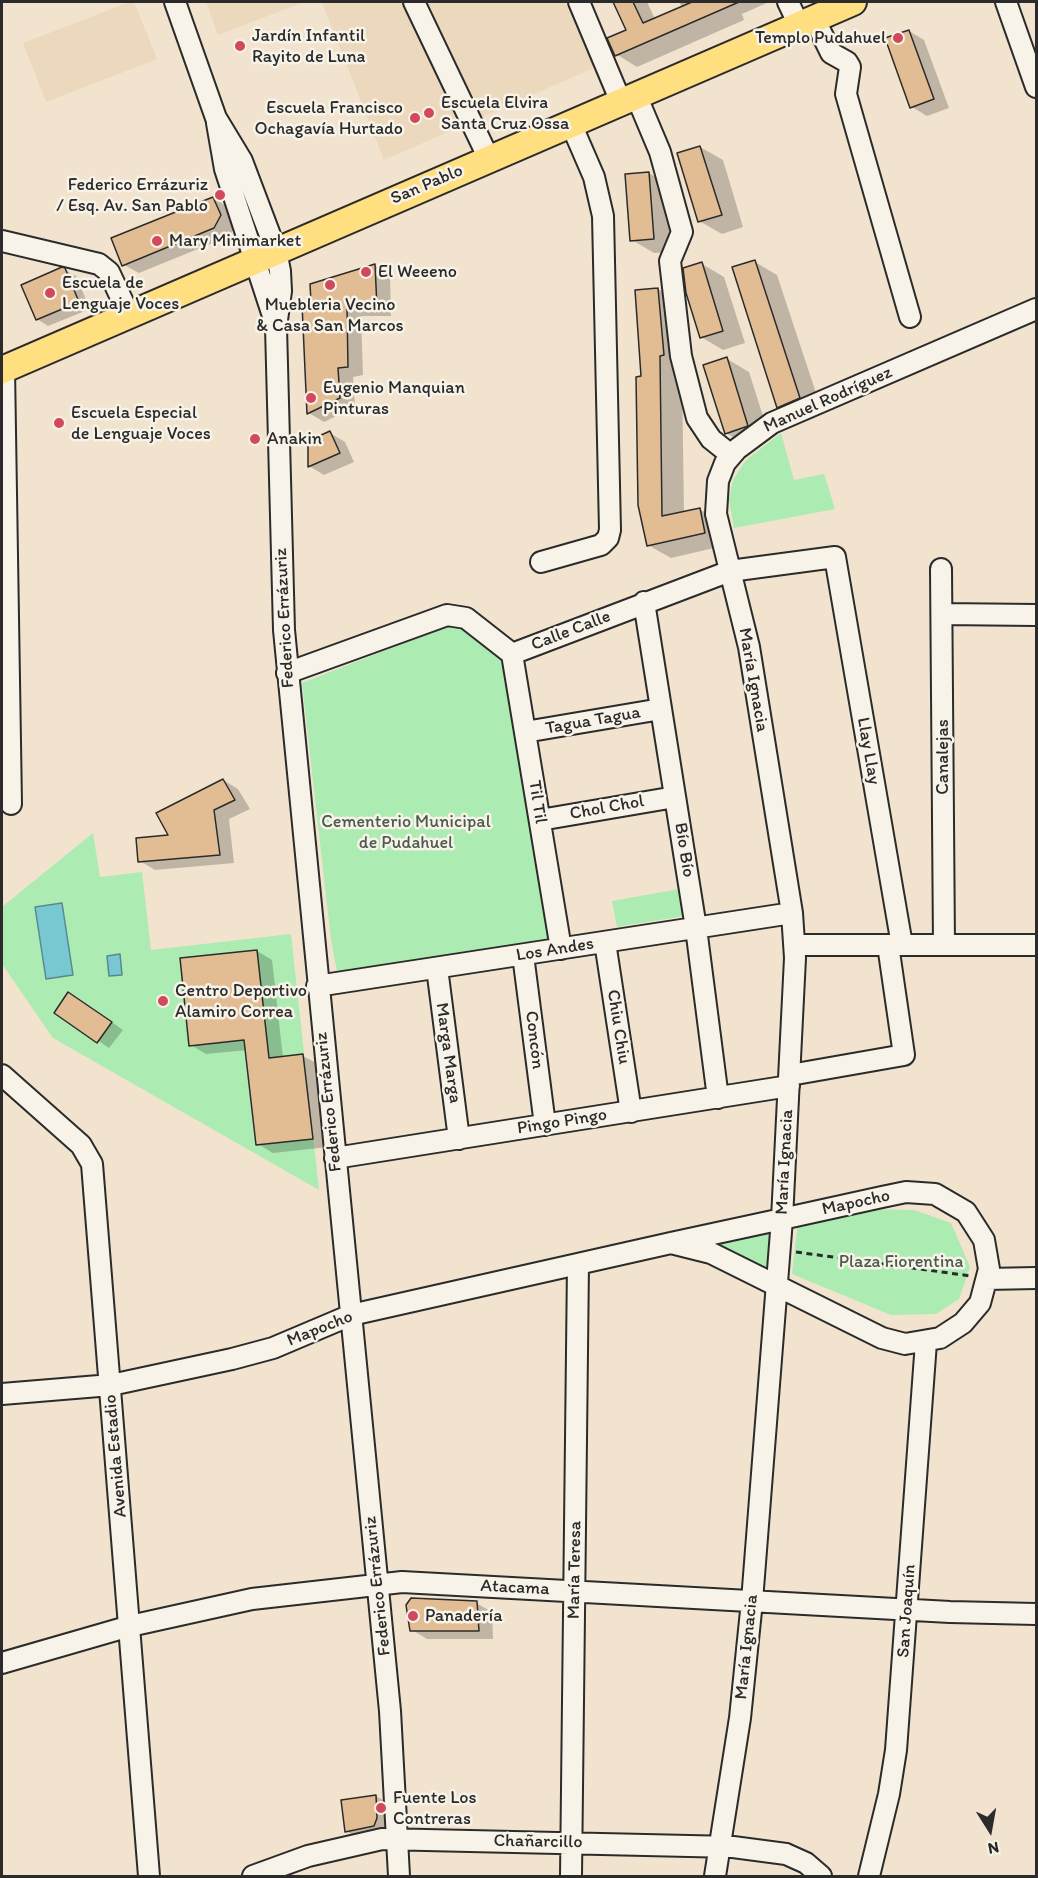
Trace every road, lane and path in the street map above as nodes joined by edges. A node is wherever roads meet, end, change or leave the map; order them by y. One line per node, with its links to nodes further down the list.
1 (175, 2): 13 (street, Federico Errázuriz)
2 (414, 2): 11 (street)
3 (579, 2): 9 (street)
4 (788, 2): 7 (street)
5 (853, 2): 7 (main road, San Pablo)
6 (1006, 2): 8 (street)
7 (807, 22): 9 (main road, San Pablo); 16 (street)
8 (1036, 87)
9 (628, 99): 10 (main road, San Pablo); 18 (street)
10 (571, 124): 11 (main road, San Pablo); 20 (street)
11 (489, 159): 13 (main road, San Pablo)
12 (2, 241): 15 (street)
13 (266, 255): 15 (main road, San Pablo); 27 (street, Federico Errázuriz)
14 (1036, 309): 18 (street, Manuel Rodríguez)
15 (129, 315): 17 (main road, San Pablo)
16 (910, 317)
17 (3, 369): 31 (street)
18 (731, 455): 22 (street, María Ignacia)
19 (835, 557): 22 (street, Calle Calle); 37 (street, Llay Llay)
20 (541, 562)
21 (941, 569): 24 (street, Canalejas)
22 (730, 571): 23 (street, Calle Calle); 33 (street, María Ignacia)
23 (644, 602): 26 (street, Calle Calle); 28 (street, Bío Bío)
24 (942, 614): 25 (street); 38 (street, Canalejas)
25 (1036, 615)
26 (512, 654): 27 (street, Calle Calle); 29 (street, Til Til)
27 (287, 673): 43 (street, Federico Errázuriz)
28 (661, 709): 29 (street, Tagua Tagua); 30 (street, Bío Bío)
29 (525, 732): 32 (street, Til Til)
30 (675, 797): 32 (street, Chol Chol); 34 (street, Bío Bío)
31 (11, 804)
32 (540, 820): 40 (street, Til Til)
33 (792, 914): 34 (street, Los Andes); 36 (street, María Ignacia)
34 (696, 928): 35 (street, Los Andes); 47 (street, Bío Bío)
35 (605, 942): 40 (street, Los Andes); 48 (street, Chiu Chiu)
36 (795, 945): 37 (street); 46 (street, María Ignacia)
37 (895, 945): 38 (street); 44 (street, Llay Llay)
38 (944, 945): 39 (street)
39 (1036, 945)
40 (561, 949): 41 (street, Los Andes)
41 (523, 955): 42 (street, Los Andes); 49 (street, Concón)
42 (437, 968): 43 (street, Los Andes); 50 (street, Marga Marga)
43 (317, 986): 51 (street, Federico Errázuriz)
44 (904, 1055): 46 (street, Pingo Pingo)
45 (2, 1075): 61 (street, Avenida Estadio)
46 (789, 1081): 47 (street, Pingo Pingo); 52 (street, María Ignacia)
47 (718, 1098): 48 (street, Pingo Pingo)
48 (631, 1112): 49 (street, Pingo Pingo)
49 (545, 1125): 50 (street, Pingo Pingo)
50 (459, 1138): 51 (street, Pingo Pingo)
51 (334, 1158): 59 (street, Federico Errázuriz)
52 (782, 1219): 53 (street, Mapocho); 54 (street, María Ignacia); 57 (street, Mapocho)
53 (671, 1244): 55 (street, Mapocho); 58 (street, Mapocho)
54 (780, 1250): 57 (path); 58 (street, María Ignacia)
55 (578, 1264): 59 (street, Mapocho); 64 (street, María Teresa)
56 (1036, 1278): 57 (street)
57 (987, 1279): 60 (street, Mapocho)
58 (777, 1286): 60 (street, Mapocho); 65 (street, María Ignacia)
59 (351, 1315): 61 (street, Mapocho); 63 (street, Federico Errázuriz)
60 (926, 1342): 66 (street, San Joaquín)
61 (111, 1385): 62 (street, Mapocho); 68 (street, Avenida Estadio)
62 (2, 1394)
63 (377, 1585): 64 (street, Atacama); 68 (street, Atacama); 70 (street, Federico Errázuriz)
64 (575, 1591): 65 (street, Atacama); 71 (street, María Teresa)
65 (752, 1601): 66 (street, Atacama); 72 (street, María Ignacia)
66 (907, 1609): 67 (street, Atacama); 79 (street, San Joaquín)
67 (1036, 1614)
68 (129, 1626): 69 (street, Atacama); 73 (street, Avenida Estadio)
69 (2, 1662)
70 (398, 1839): 71 (street, Chañarcillo); 74 (street, Chañarcillo); 75 (street, Federico Errázuriz)
71 (571, 1843): 72 (street, Chañarcillo); 76 (street, María Teresa)
72 (720, 1846): 77 (street, María Ignacia); 78 (street, Chañarcillo)
73 (149, 1876)
74 (253, 1876)
75 (399, 1876)
76 (571, 1876)
77 (715, 1876)
78 (821, 1876)
79 (869, 1876)

